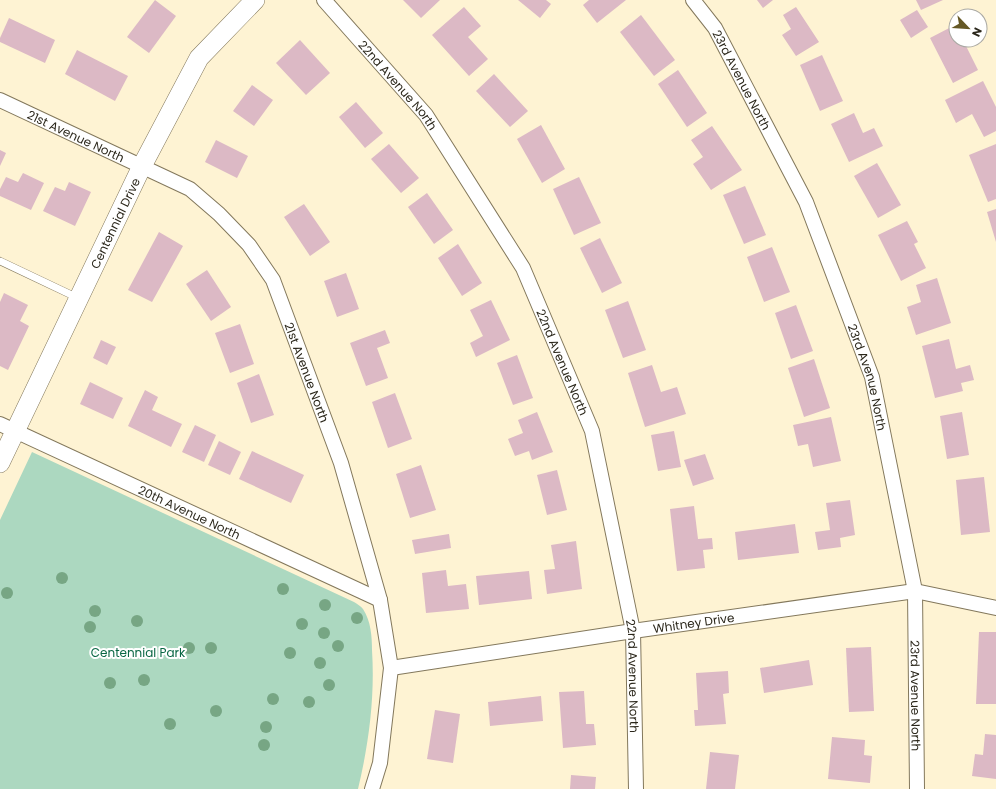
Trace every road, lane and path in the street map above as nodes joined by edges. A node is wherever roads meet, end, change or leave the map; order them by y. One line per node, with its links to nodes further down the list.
1 (255, 0): 5 (street, Centennial Drive)
2 (324, 0): 13 (street, 22nd Avenue North)
3 (693, 0): 10 (street, 23rd Avenue North)
4 (0, 100): 5 (street, 21st Avenue North)
5 (142, 166): 7 (street, Centennial Drive); 11 (street, 21st Avenue North)
6 (0, 260): 7 (lane)
7 (78, 298): 8 (street, Centennial Drive)
8 (7, 427): 9 (street, Centennial Drive); 11 (street, 20th Avenue North)
9 (0, 463)
10 (915, 590): 12 (street, Whitney Drive); 13 (street, Whitney Drive); 17 (street, 23rd Avenue North)
11 (380, 600): 14 (street, 21st Avenue North)
12 (996, 608)
13 (632, 631): 14 (street, Whitney Drive); 16 (street, 22nd Avenue North)
14 (391, 668): 15 (street, 21st Avenue North)
15 (372, 789)
16 (636, 789)
17 (917, 789)

